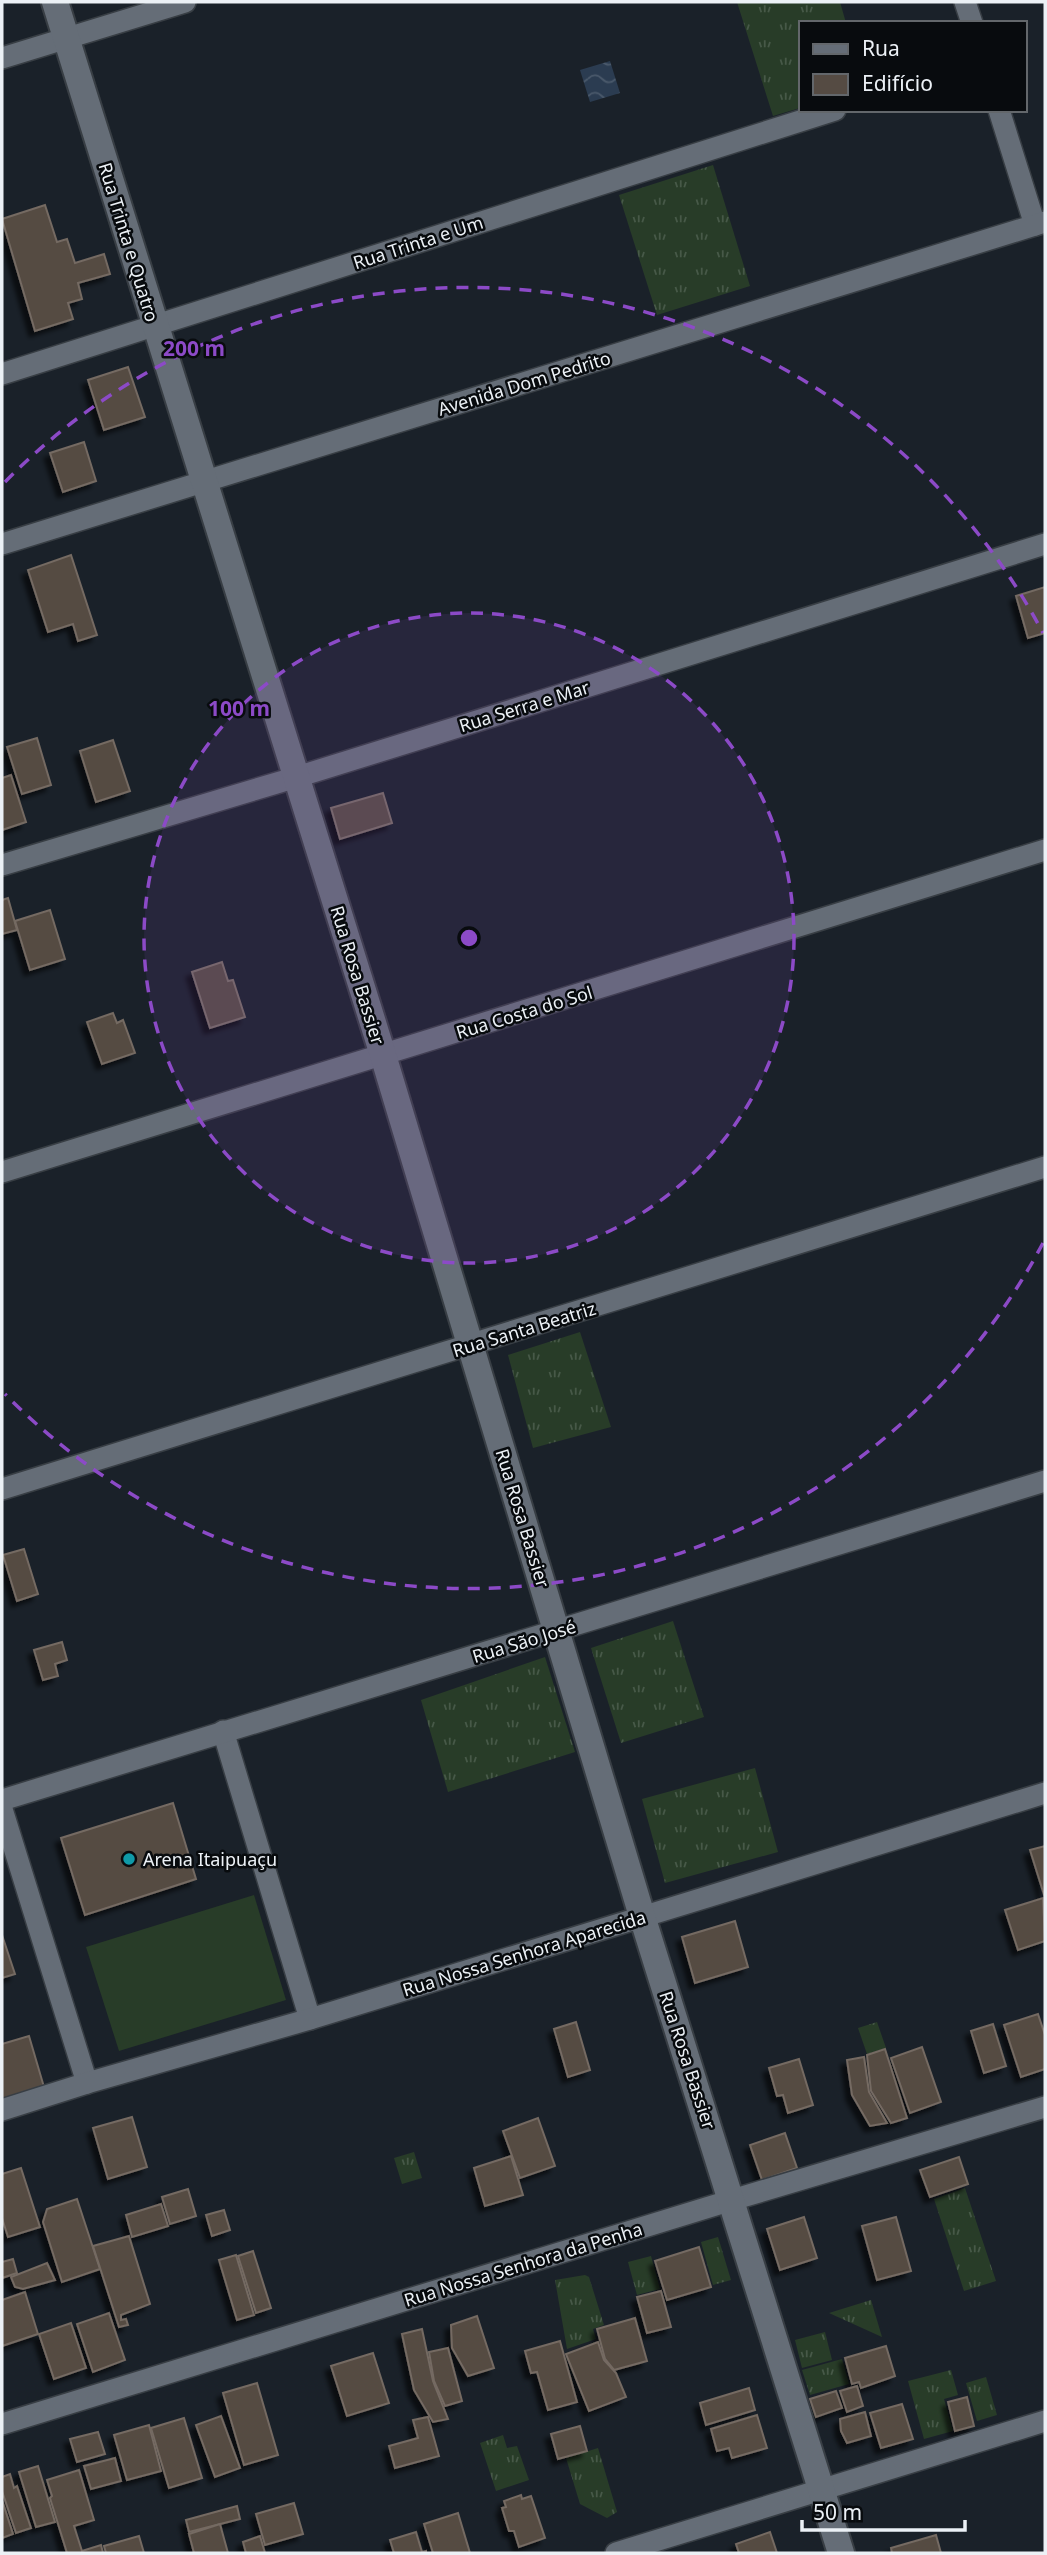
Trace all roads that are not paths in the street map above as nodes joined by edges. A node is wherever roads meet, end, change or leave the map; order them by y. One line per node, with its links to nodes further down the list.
1 (55, 2): 5 (street, Rua Trinta e Quatro)
2 (186, 2): 5 (street)
3 (965, 2): 4 (street)
4 (971, 21)
5 (66, 38): 6 (street); 10 (street, Rua Trinta e Quatro)
6 (2, 58)
7 (829, 112): 10 (street, Rua Trinta e Um)
8 (1000, 112): 9 (street)
9 (1040, 223): 12 (street, Avenida Dom Pedrito)
10 (154, 326): 11 (street, Rua Trinta e Um); 12 (street, Rua Trinta e Quatro)
11 (2, 374)
12 (205, 482): 13 (street, Avenida Dom Pedrito); 15 (street, Rua Rosa Bassier)
13 (2, 544)
14 (1045, 544): 15 (street, Rua Serra e Mar)
15 (297, 777): 17 (street, Rua Serra e Mar); 18 (street, Rua Rosa Bassier)
16 (1045, 849): 18 (street, Rua Costa do Sol)
17 (2, 865)
18 (383, 1055): 20 (street, Rua Costa do Sol); 21 (street, Rua Rosa Bassier)
19 (1045, 1167): 21 (street, Rua Santa Beatriz)
20 (2, 1172)
21 (471, 1345): 23 (street, Rua Santa Beatriz); 24 (street, Rua Rosa Bassier)
22 (1045, 1481): 24 (street, Rua São José)
23 (2, 1489)
24 (557, 1631): 25 (street, Rua São José); 29 (street, Rua Rosa Bassier)
25 (223, 1731): 27 (street, Rua São José); 30 (street)
26 (1045, 1793): 29 (street, Rua Nossa Senhora Aparecida)
27 (2, 1800)
28 (2, 1809): 31 (street)
29 (642, 1916): 30 (street, Rua Nossa Senhora Aparecida); 34 (street, Rua Rosa Bassier)
30 (310, 2019): 31 (street, Rua Nossa Senhora Aparecida)
31 (87, 2083): 33 (street, Rua Nossa Senhora Aparecida)
32 (1045, 2107): 34 (street, Rua Nossa Senhora da Penha)
33 (2, 2110)
34 (733, 2200): 36 (street, Rua Nossa Senhora da Penha); 37 (street, Rua Rosa Bassier)
35 (1045, 2420): 37 (street)
36 (2, 2424)
37 (823, 2490): 38 (street); 39 (street, Rua Rosa Bassier)
38 (616, 2553)
39 (841, 2553)

